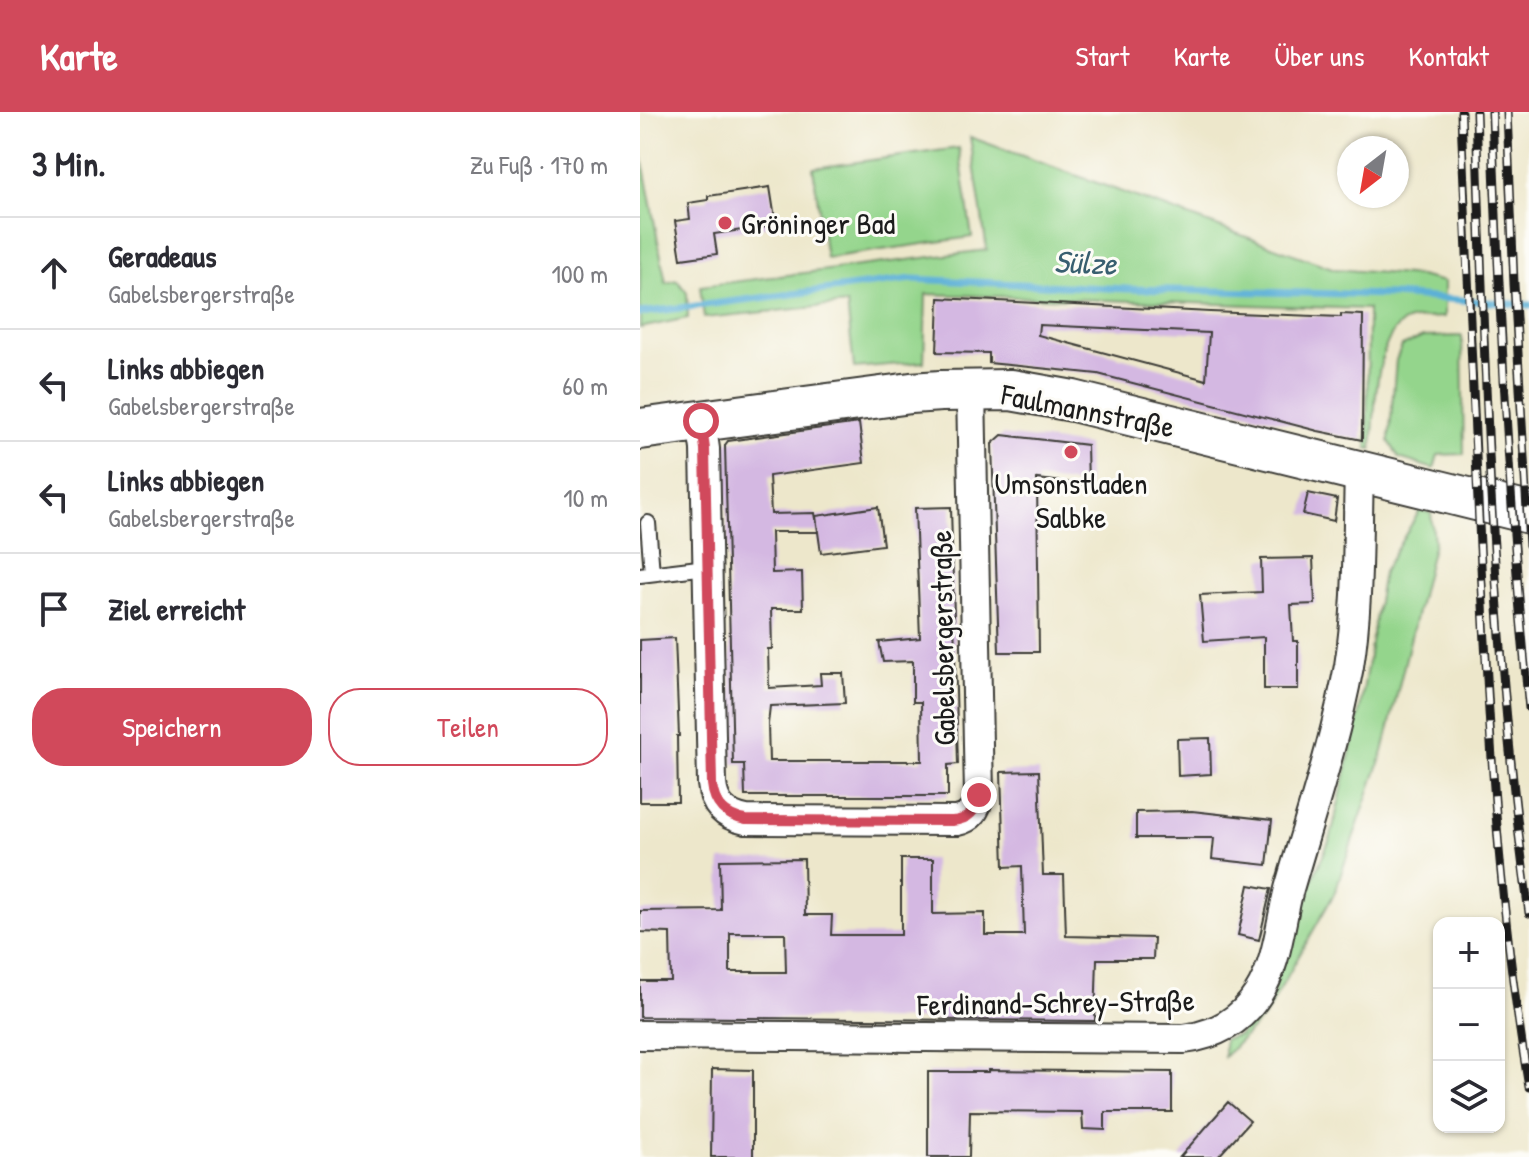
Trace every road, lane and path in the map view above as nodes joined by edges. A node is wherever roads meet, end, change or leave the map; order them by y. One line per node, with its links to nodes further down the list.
1 (971, 390): 2 (main road, Faulmannstraße); 4 (main road, Faulmannstraße); 7 (street, Gabelsbergerstraße)
2 (701, 421): 3 (main road, Faulmannstraße); 7 (street, Gabelsbergerstraße)
3 (640, 429)
4 (1359, 473): 5 (main road, Faulmannstraße); 9 (street, Ferdinand-Schrey-Straße)
5 (1529, 513)
6 (648, 523): 8 (lane)
7 (707, 567): 8 (lane)
8 (646, 574)
9 (640, 1035)

